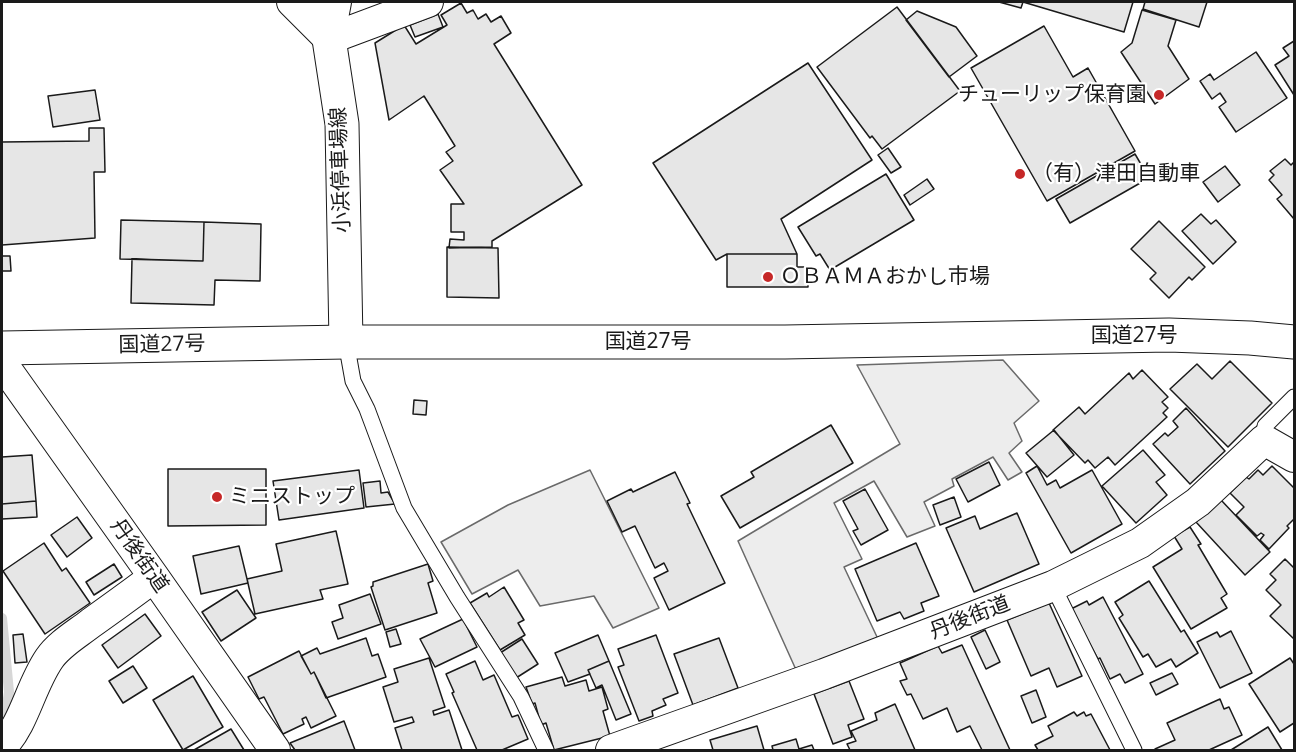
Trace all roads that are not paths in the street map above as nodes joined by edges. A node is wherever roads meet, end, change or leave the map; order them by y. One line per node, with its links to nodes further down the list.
1 (292, 2): 5 (street)
2 (313, 2): 5 (main road, 小浜停車場線)
3 (334, 2): 5 (street)
4 (428, 2): 5 (street)
5 (329, 39): 6 (main road, 小浜停車場線)
6 (346, 342): 7 (main road, 国道27号); 8 (main road, 国道27号); 17 (lane)
7 (1294, 342)
8 (2, 348)
9 (2, 363): 13 (street, 丹後街道)
10 (1294, 397): 11 (lane)
11 (1264, 441): 12 (street); 14 (street, 丹後街道)
12 (1294, 457)
13 (154, 578): 15 (street); 16 (street, 丹後街道)
14 (1053, 586): 18 (street, 丹後街道); 19 (lane)
15 (5, 735)
16 (275, 750)
17 (546, 750)
18 (611, 750)
19 (1134, 750)

